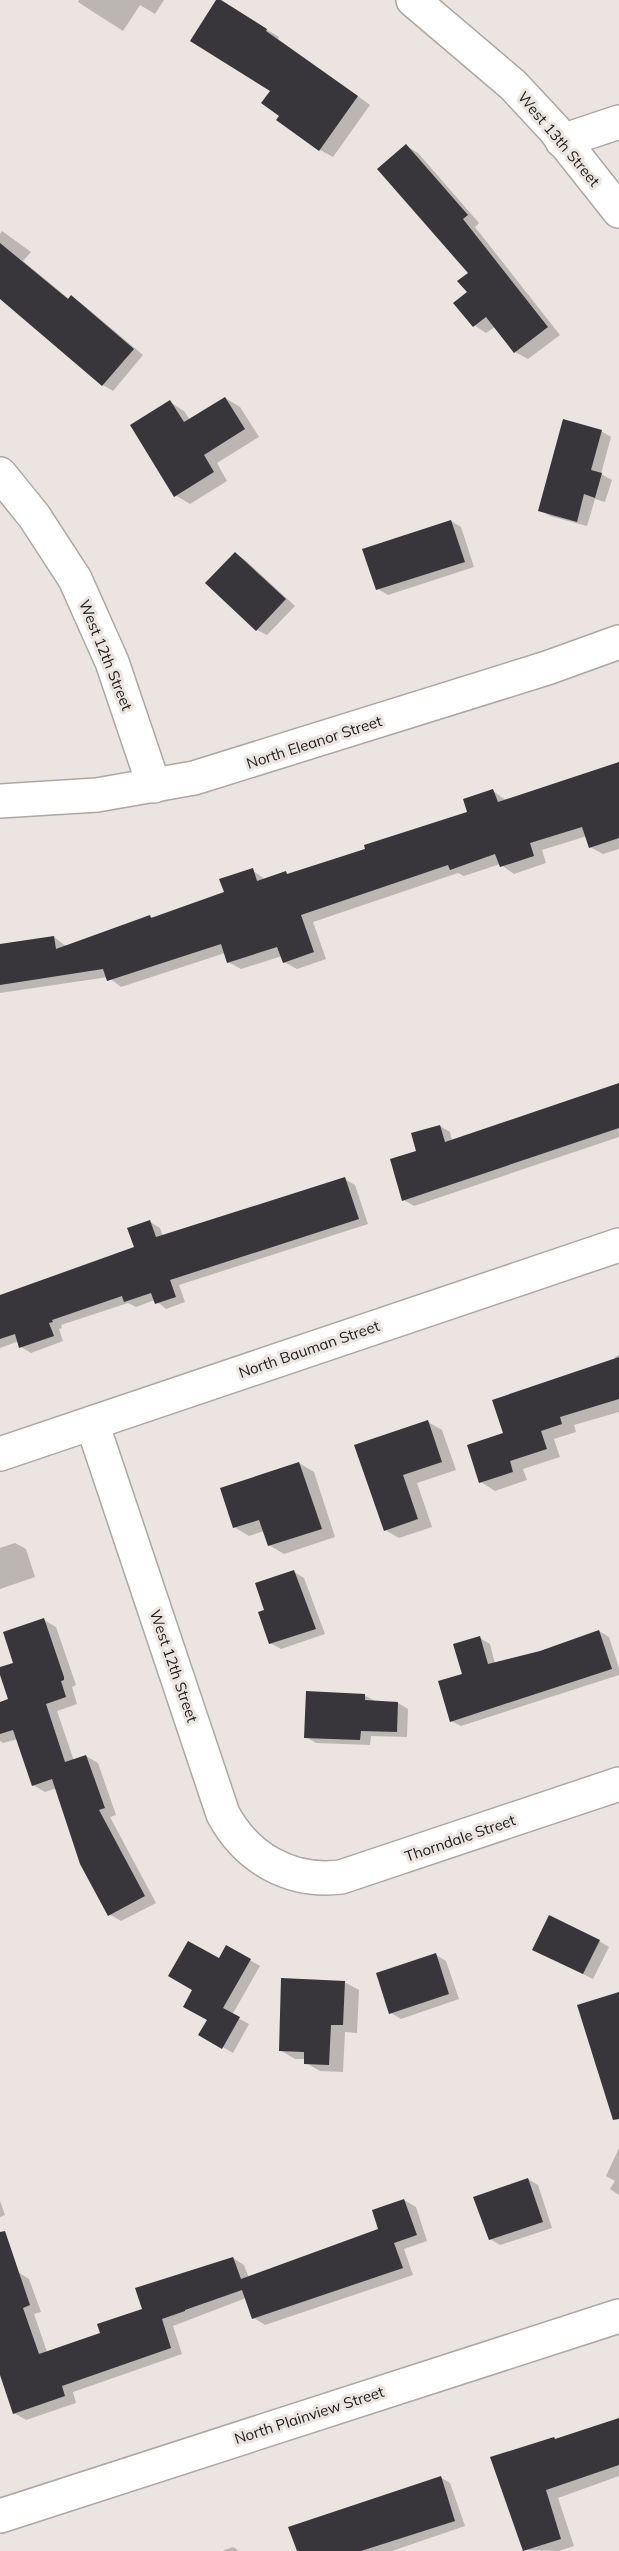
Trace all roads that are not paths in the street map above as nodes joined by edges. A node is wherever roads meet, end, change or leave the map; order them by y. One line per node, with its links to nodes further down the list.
1 (413, 0): 3 (street, West 13th Street)
2 (619, 122): 3 (street)
3 (562, 141): 4 (street, West 13th Street)
4 (619, 212)
5 (0, 474): 7 (street, West 12th Street)
6 (619, 642): 7 (street, North Eleanor Street)
7 (154, 786): 8 (street, North Eleanor Street)
8 (0, 801)
9 (619, 1245): 10 (street, North Bauman Street)
10 (92, 1423): 11 (street, North Bauman Street); 13 (street, West 12th Street)
11 (0, 1454)
12 (619, 1784): 13 (street, Thorndale Street)
13 (298, 1876)
14 (619, 2316): 15 (street, North Plainview Street)
15 (0, 2516)

